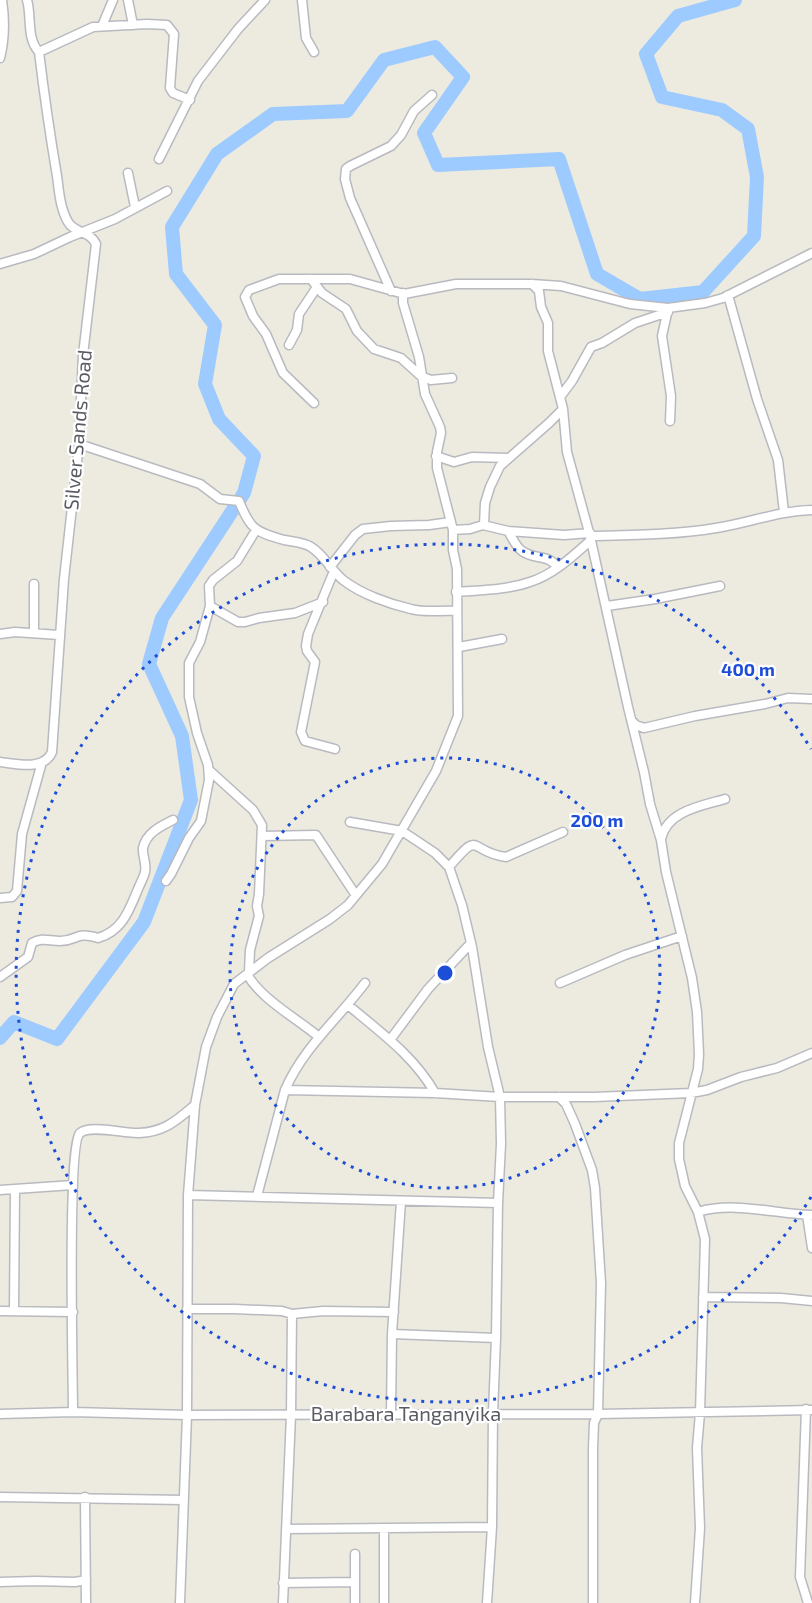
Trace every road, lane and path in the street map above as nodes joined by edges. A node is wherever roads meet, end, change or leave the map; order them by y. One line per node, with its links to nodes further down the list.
1 (2, 0): 11 (street)
2 (27, 0): 9 (street, Silver Sands Road)
3 (113, 0): 7 (street)
4 (128, 0): 8 (street)
5 (265, 0): 13 (street)
6 (302, 0): 10 (street)
7 (102, 26): 8 (street); 9 (street)
8 (133, 26): 13 (street)
9 (39, 52): 18 (street, Silver Sands Road)
10 (314, 52)
11 (0, 57)
12 (432, 95): 24 (street)
13 (189, 100): 14 (street)
14 (159, 159)
15 (128, 173): 17 (street)
16 (167, 191): 17 (street)
17 (135, 207): 18 (street)
18 (82, 231): 20 (street); 35 (street, Silver Sands Road)
19 (812, 253): 26 (street)
20 (0, 264)
21 (311, 279): 23 (street); 24 (street); 32 (street)
22 (532, 284): 25 (street); 27 (street); 31 (street)
23 (317, 287): 28 (street); 29 (street)
24 (391, 291): 25 (street)
25 (403, 293): 29 (street)
26 (728, 296): 27 (street); 39 (street)
27 (668, 310): 31 (street); 34 (street)
28 (289, 345)
29 (423, 377): 30 (street); 36 (street)
30 (452, 378)
31 (560, 397): 33 (street)
32 (314, 403)
33 (563, 409): 37 (street); 44 (street)
34 (670, 421)
35 (79, 444): 42 (street); 56 (street, Silver Sands Road)
36 (436, 456): 37 (street); 41 (street)
37 (508, 458): 40 (street)
38 (812, 510): 39 (street)
39 (784, 512): 44 (street)
40 (484, 525): 41 (street); 43 (street)
41 (452, 526): 46 (street); 49 (street)
42 (256, 530): 46 (street); 51 (street)
43 (508, 531): 44 (street); 45 (street)
44 (590, 536): 45 (street); 52 (street)
45 (557, 567): 49 (street)
46 (332, 569): 50 (street); 53 (street)
47 (34, 584): 54 (street)
48 (720, 586): 52 (street)
49 (456, 592): 53 (street)
50 (323, 602): 51 (street); 61 (street)
51 (210, 606): 64 (street)
52 (607, 606): 60 (street)
53 (457, 611): 58 (street)
54 (34, 633): 55 (street); 56 (street)
55 (0, 634)
56 (59, 635): 62 (street, Silver Sands Road)
57 (502, 639): 58 (street)
58 (459, 647): 68 (street)
59 (812, 699): 60 (street)
60 (632, 719): 71 (street)
61 (334, 750)
62 (45, 761): 63 (street); 75 (street, Silver Sands Road)
63 (0, 762)
64 (210, 771): 70 (street); 73 (street)
65 (725, 799): 71 (street)
66 (173, 820): 79 (street)
67 (350, 822): 68 (street)
68 (402, 831): 72 (street); 74 (street)
69 (563, 832): 72 (street)
70 (262, 837): 74 (street); 78 (street)
71 (661, 840): 76 (street)
72 (449, 867): 77 (street)
73 (166, 881)
74 (355, 894): 78 (street)
75 (0, 898)
76 (682, 936): 81 (street); 88 (street)
77 (471, 943): 84 (street); 89 (street)
78 (248, 973): 83 (street); 91 (street)
79 (0, 977)
80 (365, 983): 82 (street)
81 (560, 983)
82 (348, 1005): 83 (street); 84 (street)
83 (318, 1037): 86 (street)
84 (390, 1040): 87 (street)
85 (812, 1053): 88 (street)
86 (285, 1090): 87 (street); 96 (street)
87 (435, 1093): 89 (street)
88 (691, 1093): 90 (street); 99 (street)
89 (500, 1097): 90 (street); 98 (street)
90 (559, 1097): 118 (street)
91 (195, 1105): 92 (street); 95 (street)
92 (73, 1185): 94 (street); 107 (street)
93 (0, 1190): 94 (street)
94 (15, 1190): 105 (street)
95 (188, 1195): 96 (street); 104 (street)
96 (257, 1196): 97 (street)
97 (401, 1201): 98 (street); 108 (street)
98 (498, 1203): 111 (street)
99 (699, 1212): 100 (street); 102 (street)
100 (810, 1215): 101 (street)
101 (812, 1248)
102 (703, 1297): 103 (street); 115 (street)
103 (812, 1301)
104 (187, 1309): 109 (street); 119 (street)
105 (14, 1310): 106 (street); 107 (street)
106 (0, 1311)
107 (73, 1312): 113 (street)
108 (394, 1312): 109 (street); 110 (street)
109 (292, 1314): 120 (street)
110 (392, 1334): 111 (street); 117 (street)
111 (496, 1338): 114 (street)
112 (809, 1410): 115 (street, Barabara Tanganyika); 140 (street)
113 (73, 1412): 116 (street, Barabara Tanganyika); 119 (street, Barabara Tanganyika)
114 (493, 1413): 117 (street, Barabara Tanganyika); 118 (street, Barabara Tanganyika); 124 (street)
115 (700, 1413): 118 (street, Barabara Tanganyika); 139 (street)
116 (0, 1414)
117 (391, 1414): 120 (street, Barabara Tanganyika)
118 (598, 1414): 138 (street)
119 (187, 1415): 120 (street, Barabara Tanganyika); 123 (street)
120 (291, 1415): 126 (street)
121 (0, 1497): 122 (street)
122 (85, 1497): 123 (street); 128 (street)
123 (183, 1500): 133 (street)
124 (492, 1527): 125 (street); 137 (street)
125 (384, 1528): 126 (street); 136 (street)
126 (286, 1529): 131 (street)
127 (355, 1554): 130 (street)
128 (86, 1580): 129 (street); 132 (street)
129 (0, 1582)
130 (354, 1582): 131 (street); 135 (street)
131 (284, 1583): 134 (street)
132 (86, 1603)
133 (180, 1603)
134 (283, 1603)
135 (355, 1603)
136 (384, 1603)
137 (487, 1603)
138 (593, 1603)
139 (695, 1603)
140 (808, 1603)

